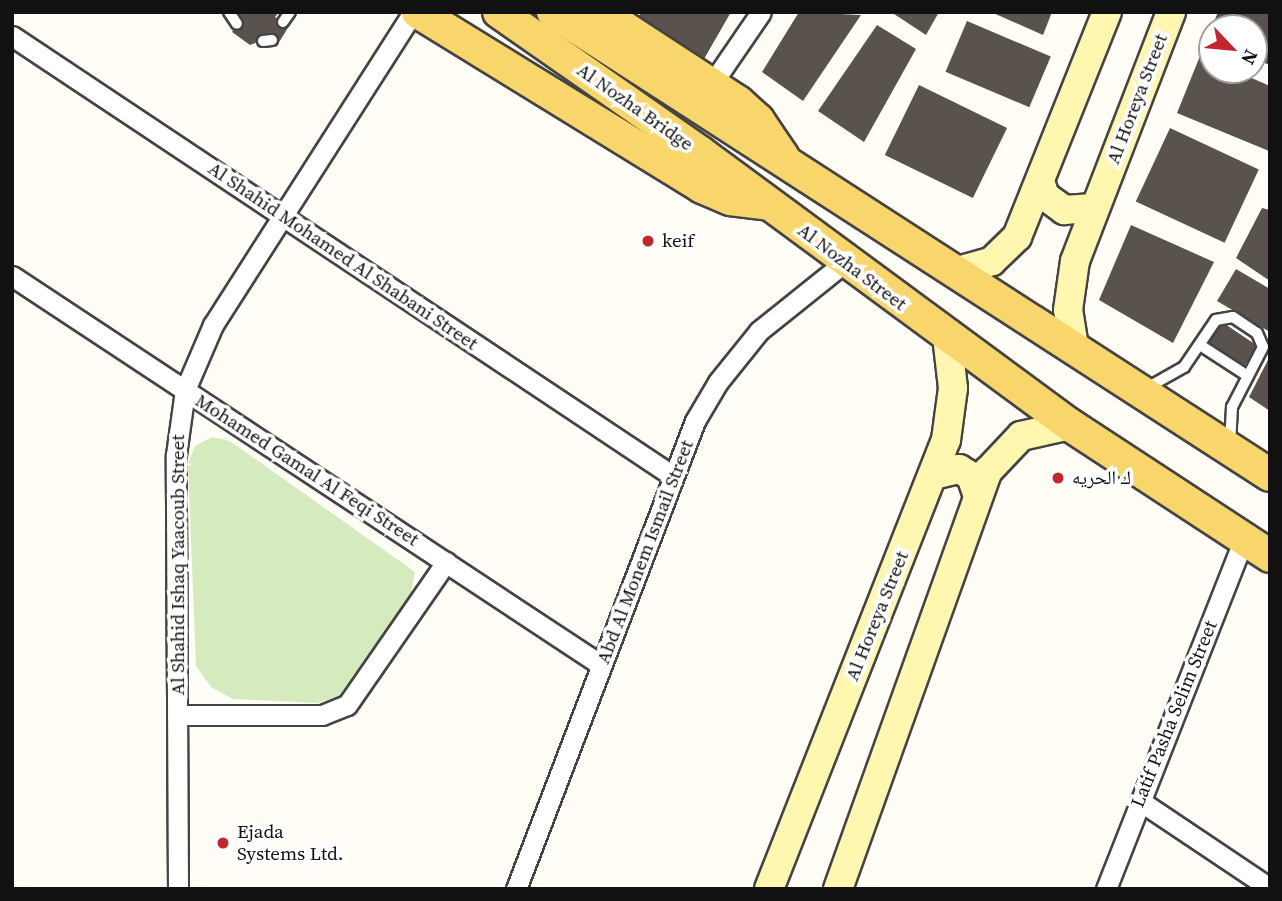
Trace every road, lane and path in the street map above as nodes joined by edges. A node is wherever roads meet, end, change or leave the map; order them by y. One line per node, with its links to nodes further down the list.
1 (229, 12): 12 (lane)
2 (290, 12): 11 (lane)
3 (413, 12): 19 (street, Al Shahid Ishaq Yaacoub Street)
4 (418, 12): 17 (main road)
5 (499, 12): 17 (main road, Al Nozha Bridge)
6 (553, 12): 15 (main road, Al Nozha Bridge)
7 (600, 12): 14 (main road)
8 (761, 12): 14 (street)
9 (1107, 12): 16 (street)
10 (1171, 12): 18 (street, Al Horeya Street)
11 (283, 22)
12 (237, 24)
13 (12, 36): 19 (street, Al Shahid Mohamed Al Shabani Street)
14 (712, 85): 15 (main road)
15 (787, 164): 21 (main road)
16 (1040, 181): 18 (street); 21 (street)
17 (769, 204): 20 (main road, Al Nozha Street)
18 (1094, 208): 25 (street, Al Horeya Street)
19 (283, 216): 27 (street, Al Shahid Ishaq Yaacoub Street); 31 (street, Al Shahid Mohamed Al Shabani Street)
20 (845, 262): 23 (main road, Al Nozha Street); 31 (street, Abd Al Monem Ismail Street)
21 (958, 271): 25 (main road)
22 (12, 276): 27 (street, Mohamed Gamal Al Feqi Street)
23 (947, 337): 29 (main road, Al Nozha Street); 32 (street, Al Horeya Street)
24 (1200, 345): 26 (lane); 26 (lane); 28 (lane)
25 (1074, 347): 28 (main road)
26 (1248, 376): 30 (lane)
27 (185, 390): 37 (street, Mohamed Gamal Al Feqi Street); 39 (street, Al Shahid Ishaq Yaacoub Street)
28 (1141, 391): 30 (main road)
29 (1070, 425): 34 (street); 35 (main road, Al Nozha Street)
30 (1230, 450): 33 (main road)
31 (673, 475): 38 (street, Abd Al Monem Ismail Street)
32 (933, 475): 34 (street); 44 (street, Al Horeya Street)
33 (1270, 475)
34 (978, 496): 45 (street)
35 (1244, 539): 36 (main road, Al Nozha Street); 40 (street, Latif Pasha Selim Street)
36 (1270, 556)
37 (446, 562): 38 (street, Mohamed Gamal Al Feqi Street); 39 (street)
38 (601, 665): 43 (street, Abd Al Monem Ismail Street)
39 (177, 715): 42 (street, Al Shahid Ishaq Yaacoub Street)
40 (1140, 801): 41 (street); 46 (street, Latif Pasha Selim Street)
41 (1270, 888)
42 (178, 889)
43 (516, 889)
44 (769, 889)
45 (838, 889)
46 (1106, 889)

